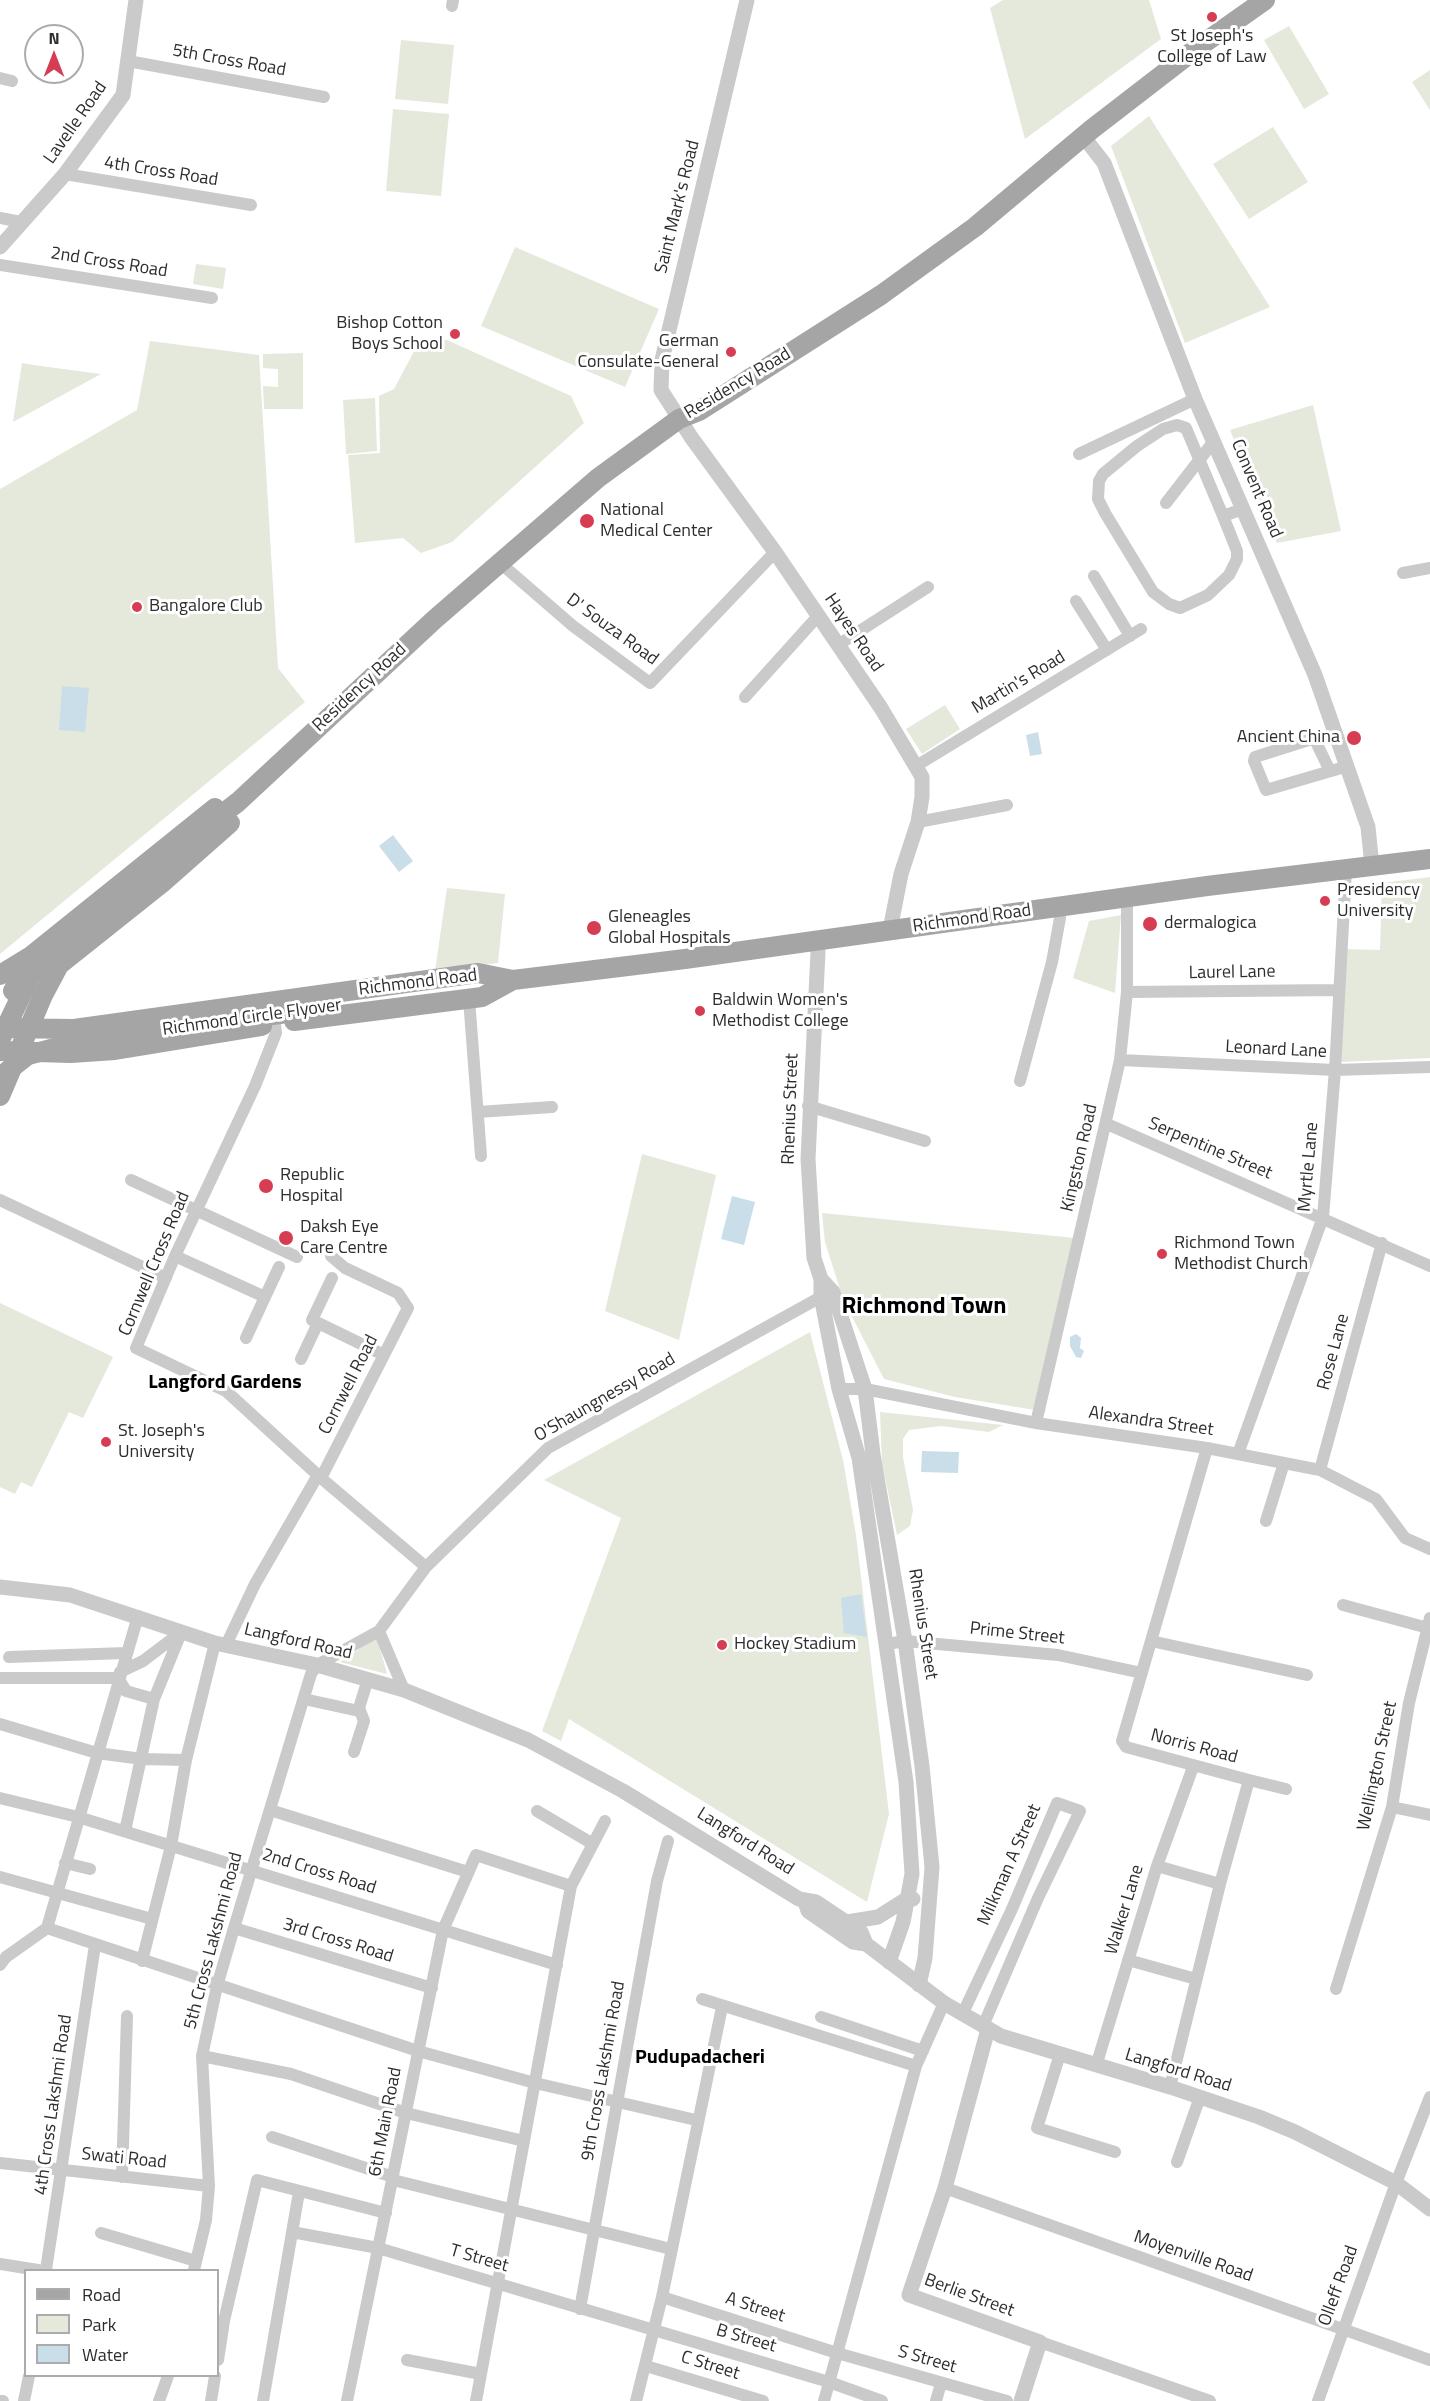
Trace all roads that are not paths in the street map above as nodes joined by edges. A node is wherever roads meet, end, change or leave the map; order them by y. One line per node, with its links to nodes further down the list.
1 (136, 0): 4 (street, Lavelle Road)
2 (747, 0): 15 (street, Saint Mark's Road)
3 (1264, 0): 6 (main road, Residency Road)
4 (128, 61): 5 (street, 5th Cross Road); 7 (street, Lavelle Road)
5 (324, 97)
6 (1083, 136): 14 (street, Convent Road); 15 (main road, Residency Road)
7 (65, 174): 8 (street, 4th Cross Road); 10 (street, Lavelle Road)
8 (251, 205)
9 (0, 218): 10 (street)
10 (21, 222): 11 (street, Lavelle Road)
11 (0, 247)
12 (0, 265): 13 (street, 2nd Cross Road)
13 (212, 298)
14 (1195, 399): 16 (street, Convent Road); 17 (street)
15 (679, 420): 22 (street, Hayes Road); 23 (main road, Residency Road)
16 (1214, 441): 18 (street); 20 (street, Convent Road)
17 (1079, 454)
18 (1198, 460): 19 (street); 21 (street); 21 (street)
19 (1167, 503)
20 (1243, 509): 21 (street); 34 (street, Convent Road)
21 (1223, 516)
22 (775, 552): 23 (street, D' Souza Road); 29 (street, Hayes Road)
23 (499, 562): 36 (main road, Residency Road)
24 (1430, 567): 25 (street)
25 (1403, 573)
26 (1094, 576): 31 (street, Martin's Road)
27 (928, 586): 30 (street)
28 (1076, 601): 31 (street)
29 (818, 616): 30 (street, Hayes Road); 32 (street)
30 (838, 645): 33 (street, Hayes Road)
31 (1107, 650): 33 (street, Martin's Road)
32 (745, 697)
33 (916, 766): 38 (street, Hayes Road)
34 (1348, 766): 35 (street); 40 (street, Convent Road)
35 (1330, 771): 35 (street)
36 (238, 802): 46 (main road); 52 (main road); 58 (main road, bridge)
37 (1007, 805): 38 (street)
38 (918, 822): 44 (street, Hayes Road)
39 (1430, 859): 40 (main road, Richmond Road)
40 (1372, 866): 41 (main road, Richmond Road)
41 (1346, 870): 42 (main road, Richmond Road); 49 (street, Myrtle Lane)
42 (1126, 897): 43 (main road, Richmond Road); 51 (street, Kingston Road)
43 (1058, 906): 44 (main road, Richmond Road); 64 (street)
44 (897, 929): 45 (main road, Richmond Road)
45 (816, 940): 48 (main road, Richmond Road); 66 (street, Rhenius Street)
46 (31, 956): 47 (main road); 53 (main road)
47 (0, 975)
48 (513, 980): 50 (main road, Richmond Circle Flyover); 57 (main road, Richmond Road)
49 (1338, 990): 51 (street, Laurel Lane); 62 (street, Myrtle Lane)
50 (472, 992): 54 (main road, Richmond Road); 63 (main road, Richmond Circle Flyover, bridge); 68 (street)
51 (1127, 992): 60 (street, Kingston Road)
52 (43, 995): 56 (main road); 57 (main road)
53 (0, 1019)
54 (275, 1024): 59 (main road, Richmond Road); 74 (street, Cornwell Cross Road)
55 (0, 1028): 56 (main road, Richmond Road)
56 (30, 1029): 57 (main road, Richmond Road); 59 (main road)
57 (60, 1030)
58 (0, 1040)
59 (10, 1052): 65 (main road)
60 (1120, 1060): 62 (street, Leonard Lane); 69 (street, Kingston Road)
61 (1430, 1067): 62 (street, Leonard Lane)
62 (1335, 1070): 75 (street, Myrtle Lane)
63 (0, 1077)
64 (1020, 1081)
65 (0, 1096)
66 (808, 1106): 70 (street); 84 (street, Rhenius Street)
67 (552, 1107): 68 (street)
68 (478, 1113): 71 (street)
69 (1107, 1124): 75 (street, Serpentine Street); 94 (street, Kingston Road)
70 (925, 1142)
71 (481, 1156)
72 (131, 1180): 74 (street)
73 (0, 1200): 82 (street)
74 (196, 1210): 77 (street, Cornwell Cross Road); 79 (street)
75 (1323, 1217): 76 (street, Serpentine Street); 96 (street, Myrtle Lane)
76 (1382, 1243): 80 (street, Serpentine Street); 98 (street, Rose Lane)
77 (175, 1256): 82 (street, Cornwell Cross Road); 85 (street)
78 (331, 1256): 90 (street, Cornwell Road)
79 (297, 1257)
80 (1430, 1266)
81 (279, 1267): 85 (street)
82 (166, 1278): 99 (street, Cornwell Cross Road)
83 (332, 1278): 86 (street)
84 (827, 1294): 88 (street, Rhenius Street); 89 (street, Rhenius Street); 102 (street, O'Shaungnessy Road)
85 (265, 1297): 87 (street)
86 (318, 1323): 90 (street); 91 (street)
87 (246, 1338)
88 (850, 1344): 89 (street); 93 (street, Rhenius Street)
89 (831, 1349): 92 (street, Rhenius Street)
90 (384, 1355): 99 (street, Cornwell Road)
91 (301, 1359)
92 (839, 1389): 93 (street, Alexandra Street); 112 (street, Rhenius Street)
93 (865, 1389): 94 (street, Alexandra Street); 109 (street, Rhenius Street)
94 (1036, 1423): 95 (street, Alexandra Street)
95 (1207, 1448): 96 (street, Alexandra Street); 110 (street, Norris Road)
96 (1238, 1454): 97 (street, Alexandra Street)
97 (1284, 1463): 98 (street, Alexandra Street); 100 (street)
98 (1320, 1470): 101 (street, Alexandra Street)
99 (320, 1477): 102 (street, Cornwell Cross Road); 111 (street, Cornwell Road)
100 (1266, 1521)
101 (1430, 1549)
102 (426, 1567): 107 (street, O'Shaungnessy Road)
103 (0, 1587): 105 (street, Langford Road)
104 (1343, 1605): 106 (street)
105 (138, 1616): 108 (street, Langford Road); 113 (street)
106 (1429, 1623): 134 (street, Wellington Street)
107 (379, 1631): 115 (street, O'Shaungnessy Road); 121 (street)
108 (181, 1633): 111 (street, Langford Road); 117 (street); 122 (street)
109 (905, 1641): 112 (street, Prime Street); 116 (street, Prime Street); 154 (street, Rhenius Street)
110 (1151, 1641): 116 (street, Norris Road); 118 (street)
111 (220, 1644): 115 (street, Langford Road); 129 (street, Cornwell Road)
112 (887, 1644): 153 (street, Rhenius Street)
113 (126, 1653): 114 (street); 117 (street)
114 (9, 1657)
115 (317, 1665): 120 (street, Langford Road); 123 (street, 5th Cross Lakshmi Road)
116 (1142, 1672): 130 (street, Norris Road)
117 (119, 1675): 119 (street); 122 (street); 127 (street)
118 (1307, 1675)
119 (0, 1678)
120 (368, 1679): 121 (street, Langford Road); 124 (street)
121 (404, 1689): 155 (street, Langford Road)
122 (154, 1699): 128 (street)
123 (304, 1699): 124 (street); 135 (street, 5th Cross Lakshmi Road)
124 (359, 1711): 126 (street)
125 (0, 1724): 127 (street)
126 (354, 1752)
127 (97, 1753): 128 (street); 138 (street)
128 (141, 1759): 129 (street); 140 (street)
129 (186, 1760): 143 (street, Cornwell Road)
130 (1193, 1767): 131 (street, Norris Road); 145 (street, Walker Lane)
131 (1250, 1780): 132 (street); 150 (street, Norris Road)
132 (1286, 1788)
133 (0, 1798): 138 (street, 2nd Cross Road)
134 (1392, 1807): 137 (street); 174 (street, Wellington Street)
135 (270, 1810): 147 (street, 5th Cross Lakshmi Road); 148 (street)
136 (537, 1811): 142 (street)
137 (1430, 1815)
138 (78, 1817): 140 (street, 2nd Cross Road); 144 (street)
139 (605, 1821): 142 (street)
140 (125, 1832): 143 (street, 2nd Cross Road)
141 (669, 1841): 192 (street, 9th Cross Lakshmi Road)
142 (593, 1844): 151 (street)
143 (171, 1846): 147 (street, 2nd Cross Road); 156 (street, Cornwell Road)
144 (65, 1863): 146 (street); 152 (street)
145 (1158, 1866): 150 (street); 165 (street, Walker Lane)
146 (90, 1869)
147 (252, 1870): 159 (street, 5th Cross Lakshmi Road); 160 (street, 2nd Cross Road)
148 (468, 1872): 151 (street, 6th Main Road); 160 (street, 6th Main Road)
149 (0, 1877): 152 (street)
150 (1220, 1884): 170 (street, Norris Road)
151 (571, 1886): 169 (street)
152 (57, 1892): 156 (street); 158 (street)
153 (908, 1898): 154 (street); 157 (street); 167 (street, Rhenius Street)
154 (929, 1901): 171 (street, Rhenius Street)
155 (805, 1902): 157 (street, Langford Road); 161 (street)
156 (152, 1919): 166 (street, Cornwell Road)
157 (847, 1922): 161 (street, Langford Road)
158 (47, 1928): 162 (street); 163 (street)
159 (234, 1928): 172 (street, 5th Cross Lakshmi Road); 173 (street, 3rd Cross Road)
160 (443, 1930): 169 (street, 2nd Cross Road); 173 (street, 6th Main Road)
161 (866, 1944): 167 (street, Langford Road)
162 (95, 1945): 166 (street); 200 (street, 4th Cross Lakshmi Road)
163 (16, 1949): 164 (street); 168 (street)
164 (0, 1951)
165 (1128, 1960): 170 (street); 187 (street, Walker Lane)
166 (142, 1961): 172 (street)
167 (889, 1962): 171 (street, Langford Road)
168 (0, 1965)
169 (557, 1965): 188 (street)
170 (1196, 1979): 189 (street, Norris Road)
171 (920, 1985): 176 (street, Langford Road)
172 (217, 1986): 182 (street); 185 (street, 5th Cross Lakshmi Road)
173 (432, 1988): 182 (street, 6th Main Road)
174 (1336, 1989)
175 (702, 2000): 177 (street)
176 (944, 2003): 178 (street, Langford Road); 183 (street)
177 (722, 2007): 186 (street); 194 (street)
178 (962, 2015): 181 (street, Langford Road); 181 (street, Milkman A Street)
179 (127, 2016): 201 (street)
180 (821, 2018): 183 (street)
181 (986, 2028): 184 (street, Langford Road); 205 (street, Berlie Street)
182 (418, 2051): 188 (street); 193 (street, 6th Main Road)
183 (923, 2051): 186 (street)
184 (1060, 2054): 187 (street, Langford Road); 197 (street)
185 (202, 2056): 193 (street); 204 (street, 5th Cross Lakshmi Road)
186 (916, 2066): 225 (street)
187 (1096, 2066): 189 (street, Langford Road)
188 (535, 2083): 192 (street); 196 (street)
189 (1170, 2087): 190 (street, Langford Road)
190 (1200, 2097): 198 (street); 203 (street, Langford Road)
191 (1430, 2097): 203 (street, Olleff Road)
192 (618, 2100): 194 (street); 210 (street, 9th Cross Lakshmi Road)
193 (406, 2113): 196 (street); 202 (street, 6th Main Road)
194 (696, 2120): 214 (street)
195 (272, 2137): 202 (street)
196 (524, 2141): 208 (street)
197 (1115, 2152)
198 (1177, 2162)
199 (0, 2163): 200 (street, Swati Road)
200 (63, 2170): 201 (street, Swati Road); 218 (street, 4th Cross Lakshmi Road)
201 (122, 2177): 204 (street, Swati Road)
202 (393, 2178): 208 (street); 209 (street, 6th Main Road)
203 (1396, 2183): 207 (street, Langford Road); 222 (street, Olleff Road)
204 (209, 2186): 216 (street, 5th Cross Lakshmi Road)
205 (945, 2188): 222 (street, Moyenville Road); 224 (street, Berlie Street)
206 (298, 2192): 209 (street); 211 (street); 226 (street)
207 (1430, 2209)
208 (513, 2210): 210 (street); 219 (street)
209 (386, 2213): 213 (street, 6th Main Road)
210 (594, 2229): 214 (street); 221 (street, 9th Cross Lakshmi Road)
211 (292, 2232): 213 (street, T Street); 240 (street)
212 (101, 2233): 216 (street)
213 (378, 2248): 219 (street, T Street); 241 (street, 6th Main Road)
214 (671, 2249): 220 (street)
215 (0, 2264): 217 (street)
216 (195, 2266)
217 (27, 2269)
218 (46, 2269)
219 (499, 2283): 221 (street, T Street); 230 (street)
220 (662, 2298): 223 (street); 225 (street, A Street)
221 (580, 2309): 223 (street, T Street)
222 (1343, 2329): 228 (street, Moyenville Road); 250 (street, Olleff Road)
223 (653, 2331): 229 (street); 234 (street, B Street)
224 (1040, 2342): 248 (street); 249 (street, Berlie Street)
225 (837, 2353): 234 (street); 235 (street, S Street)
226 (219, 2354)
227 (407, 2360): 230 (street)
228 (1430, 2360)
229 (646, 2366): 236 (street); 243 (street, C Street)
230 (481, 2374): 242 (street)
231 (28, 2377): 237 (street)
232 (168, 2377): 238 (street)
233 (215, 2377): 239 (street)
234 (829, 2382): 244 (street); 245 (street, B Street)
235 (941, 2382): 246 (street); 247 (street, S Street)
236 (639, 2400)
237 (24, 2401)
238 (159, 2401)
239 (211, 2401)
240 (263, 2401)
241 (347, 2401)
242 (476, 2401)
243 (763, 2401)
244 (824, 2401)
245 (882, 2401)
246 (936, 2401)
247 (1007, 2401)
248 (1021, 2401)
249 (1210, 2401)
250 (1318, 2401)

